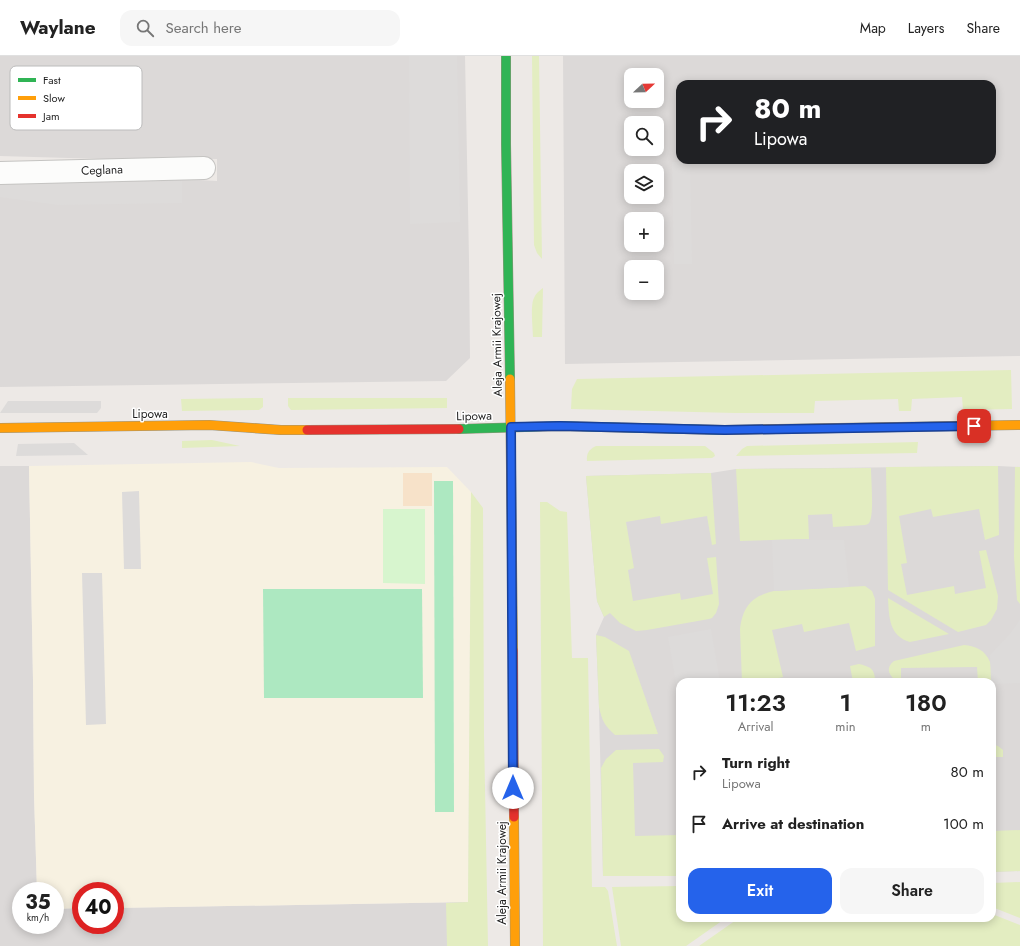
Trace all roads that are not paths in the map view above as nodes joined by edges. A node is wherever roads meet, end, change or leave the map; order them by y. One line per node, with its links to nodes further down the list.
1 (506, 56): 5 (street, Aleja Armii Krajowej)
2 (204, 168): 3 (street, Ceglana)
3 (0, 173)
4 (1020, 425): 5 (street, Lipowa)
5 (511, 427): 6 (street, Lipowa); 7 (street, Aleja Armii Krajowej)
6 (0, 428)
7 (514, 946)

